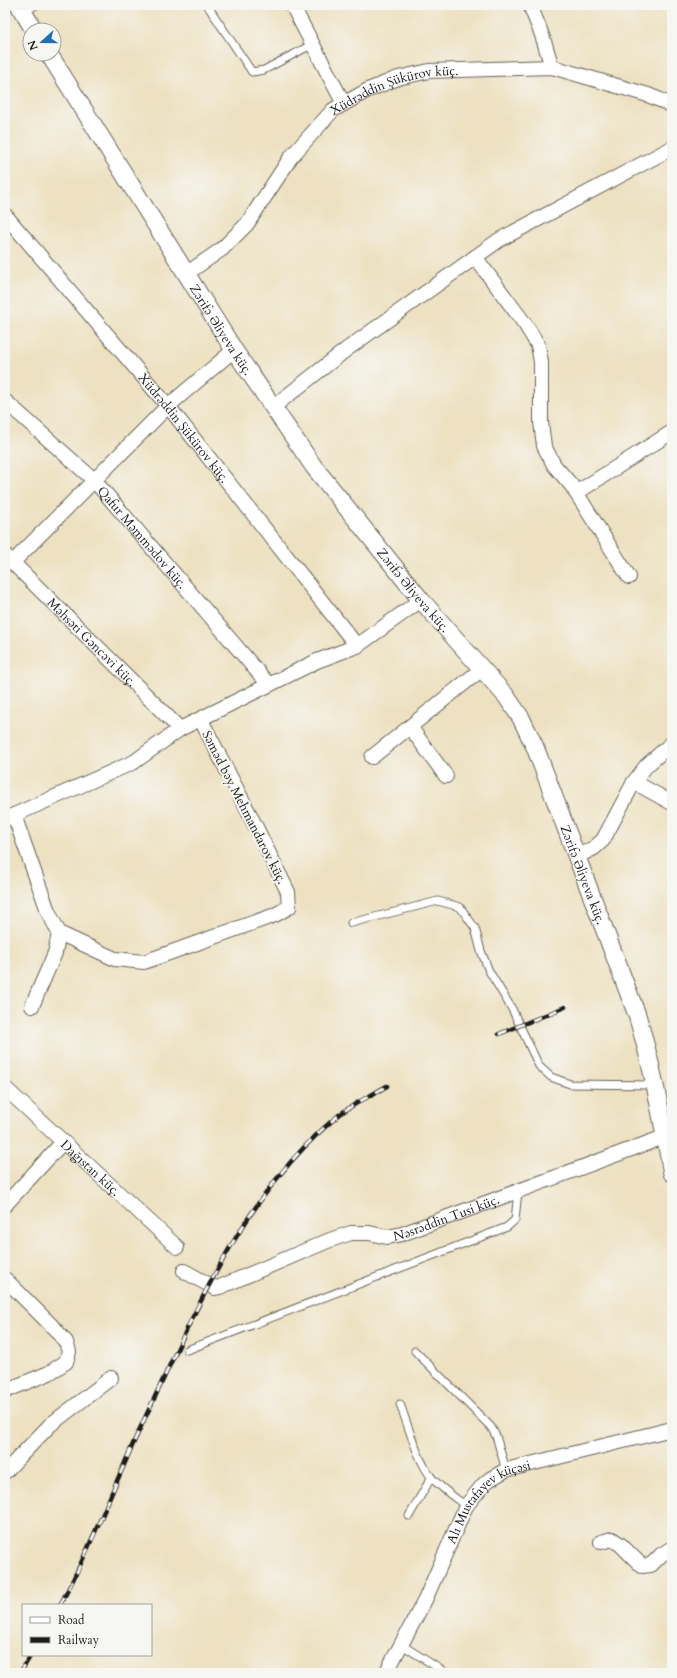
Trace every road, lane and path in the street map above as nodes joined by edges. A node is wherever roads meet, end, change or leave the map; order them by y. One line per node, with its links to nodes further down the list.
1 (207, 5): 6 (lane)
2 (292, 5): 6 (street)
3 (530, 5): 8 (street)
4 (28, 6): 5 (street)
5 (32, 22)
6 (313, 44): 9 (street)
7 (54, 62): 14 (street, Zərifə Əliyeva küç.)
8 (552, 67): 9 (street, Xüdrəddin Şükürov küç.); 10 (street, Xüdrəddin Şükürov küç.)
9 (344, 104): 14 (street, Xüdrəddin Şükürov küç.)
10 (672, 105)
11 (672, 148): 13 (street)
12 (5, 215): 17 (street, Xüdrəddin Şükürov küç.)
13 (475, 257): 18 (street); 21 (street)
14 (186, 274): 15 (street, Zərifə Əliyeva küç.)
15 (234, 350): 17 (street); 18 (street, Zərifə Əliyeva küç.)
16 (5, 401): 20 (street, Qafur Məmmədov küç.)
17 (168, 406): 20 (street); 25 (street, Xüdrəddin Şükürov küç.)
18 (273, 407): 24 (street, Zərifə Əliyeva küç.)
19 (672, 432): 21 (street)
20 (94, 480): 22 (street); 27 (street, Qafur Məmmədov küç.)
21 (576, 492): 23 (street)
22 (9, 559): 30 (street, Məhsəti Gəncəvi küç.)
23 (629, 576)
24 (421, 600): 25 (street, Səməd bəy Mehmandarov küç.); 26 (street, Zərifə Əliyeva küç.)
25 (356, 646): 27 (street, Səməd bəy Mehmandarov küç.)
26 (482, 669): 29 (street); 37 (street, Zərifə Əliyeva küç.)
27 (269, 685): 28 (street, Səməd bəy Mehmandarov küç.)
28 (201, 720): 30 (street, Səməd bəy Mehmandarov küç.); 39 (street, Səməd bəy Mehmandarov küç.)
29 (410, 727): 32 (street); 33 (street)
30 (180, 729): 36 (street, Səməd bəy Mehmandarov küç.)
31 (672, 743): 34 (street)
32 (372, 758)
33 (446, 776)
34 (634, 782): 35 (street); 37 (street)
35 (672, 803)
36 (9, 817): 39 (street, Səməd bəy Mehmandarov küç.)
37 (576, 857): 41 (street, Zərifə Əliyeva küç.)
38 (351, 924): 41 (lane)
39 (59, 933): 40 (street)
40 (32, 1006)
41 (656, 1085): 43 (street, Zərifə Əliyeva küç.)
42 (5, 1088): 44 (street, Dağıstan küç.)
43 (668, 1135): 45 (street, Zərifə Əliyeva küç.); 46 (street, Nəsrəddin Tusi küç.)
44 (63, 1142): 47 (street); 48 (street, Dağıstan küç.)
45 (671, 1166)
46 (518, 1191): 49 (street, Nəsrəddin Tusi küç.); 51 (lane)
47 (5, 1205)
48 (177, 1247)
49 (184, 1271)
50 (5, 1279): 54 (street)
51 (187, 1350)
52 (415, 1351): 57 (lane)
53 (111, 1378): 58 (street)
54 (5, 1391)
55 (400, 1404): 59 (lane)
56 (672, 1429): 57 (street, Alı Mustafayev küçəsi)
57 (506, 1470): 60 (street, Alı Mustafayev küçəsi)
58 (5, 1472)
59 (432, 1478): 60 (lane); 61 (lane)
60 (466, 1506): 64 (street, Alı Mustafayev küçəsi)
61 (410, 1516)
62 (601, 1542): 63 (street)
63 (672, 1548)
64 (402, 1645): 65 (street, Alı Mustafayev küçəsi); 66 (lane)
65 (386, 1673)
66 (446, 1673)

